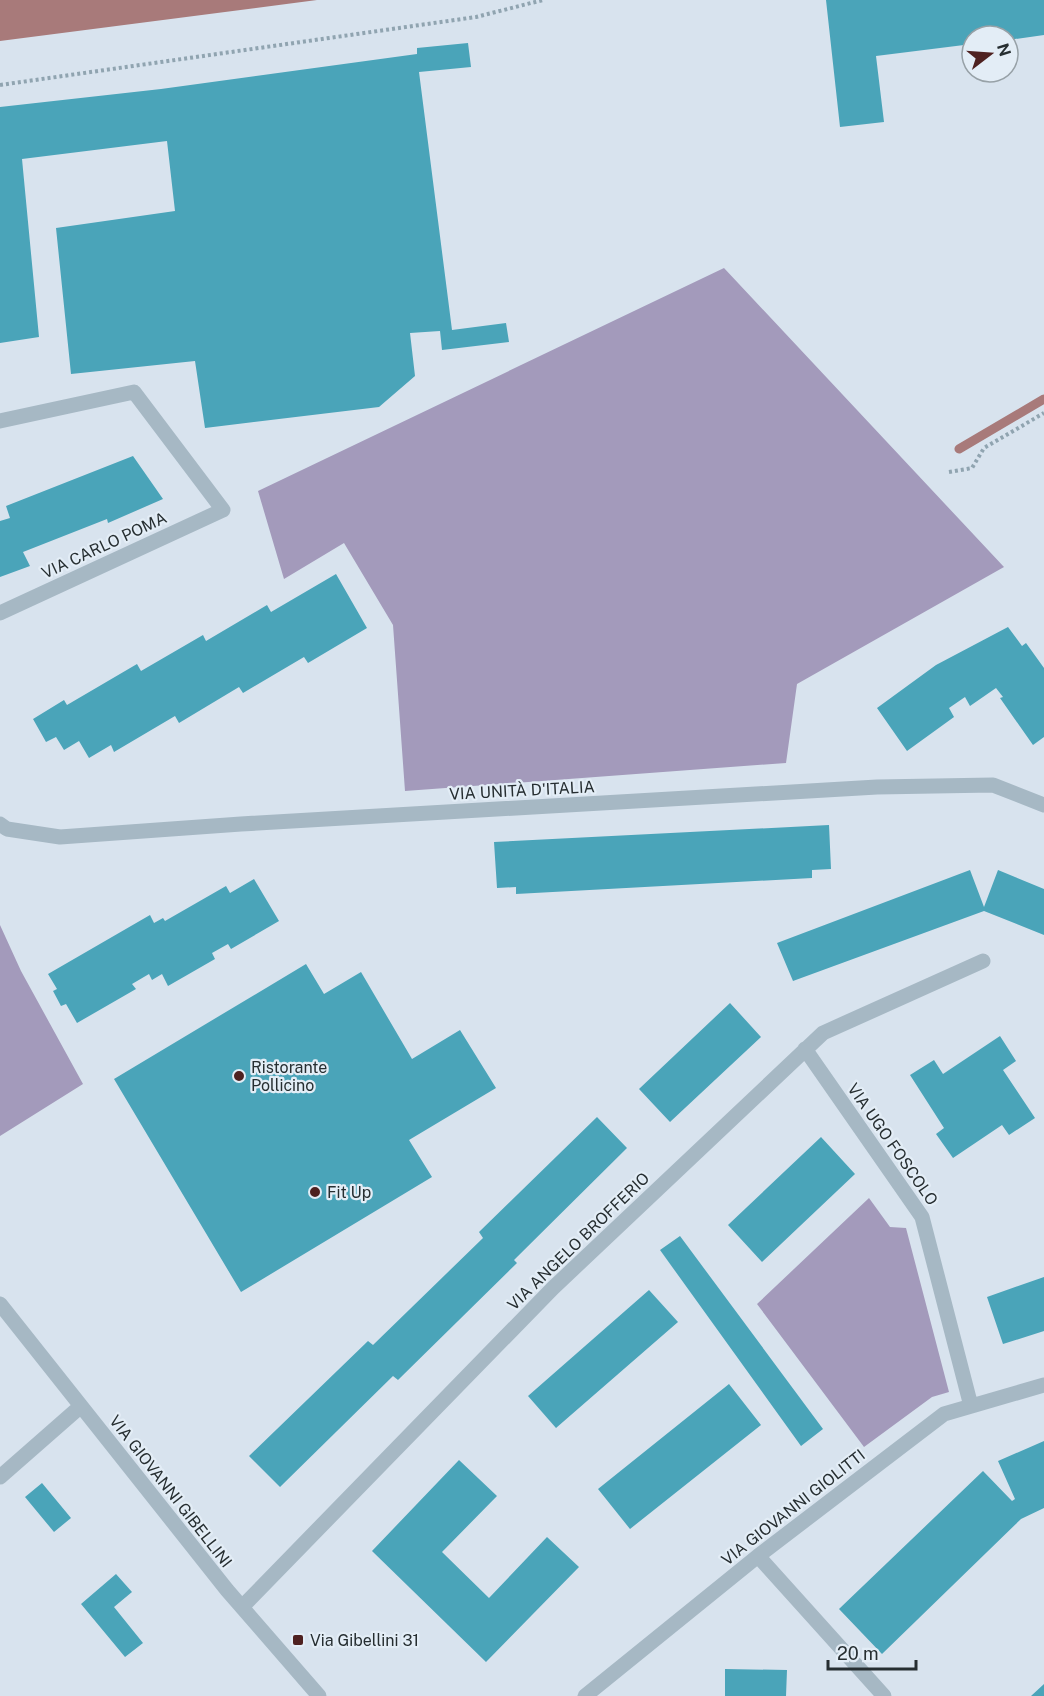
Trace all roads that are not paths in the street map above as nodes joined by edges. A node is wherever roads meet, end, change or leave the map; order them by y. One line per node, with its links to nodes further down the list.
1 (0, 421): 2 (street, VIA CARLO POMA)
2 (0, 614)
3 (1044, 805): 4 (street, VIA UNITÀ D'ITALIA)
4 (0, 824)
5 (983, 961): 6 (street, VIA ANGELO BROFFERIO)
6 (805, 1049): 10 (street, VIA UGO FOSCOLO); 13 (street, VIA ANGELO BROFFERIO)
7 (0, 1304): 9 (street, VIA GIOVANNI GIBELLINI)
8 (1044, 1385): 10 (street, VIA GIOVANNI GIOLITTI)
9 (81, 1406): 11 (street); 13 (street, VIA GIOVANNI GIBELLINI)
10 (971, 1406): 12 (street, VIA GIOVANNI GIOLITTI)
11 (0, 1477)
12 (758, 1556): 15 (street, VIA GIOVANNI GIOLITTI); 16 (street)
13 (242, 1607): 14 (street, VIA GIOVANNI GIBELLINI)
14 (319, 1696)
15 (585, 1696)
16 (884, 1696)

